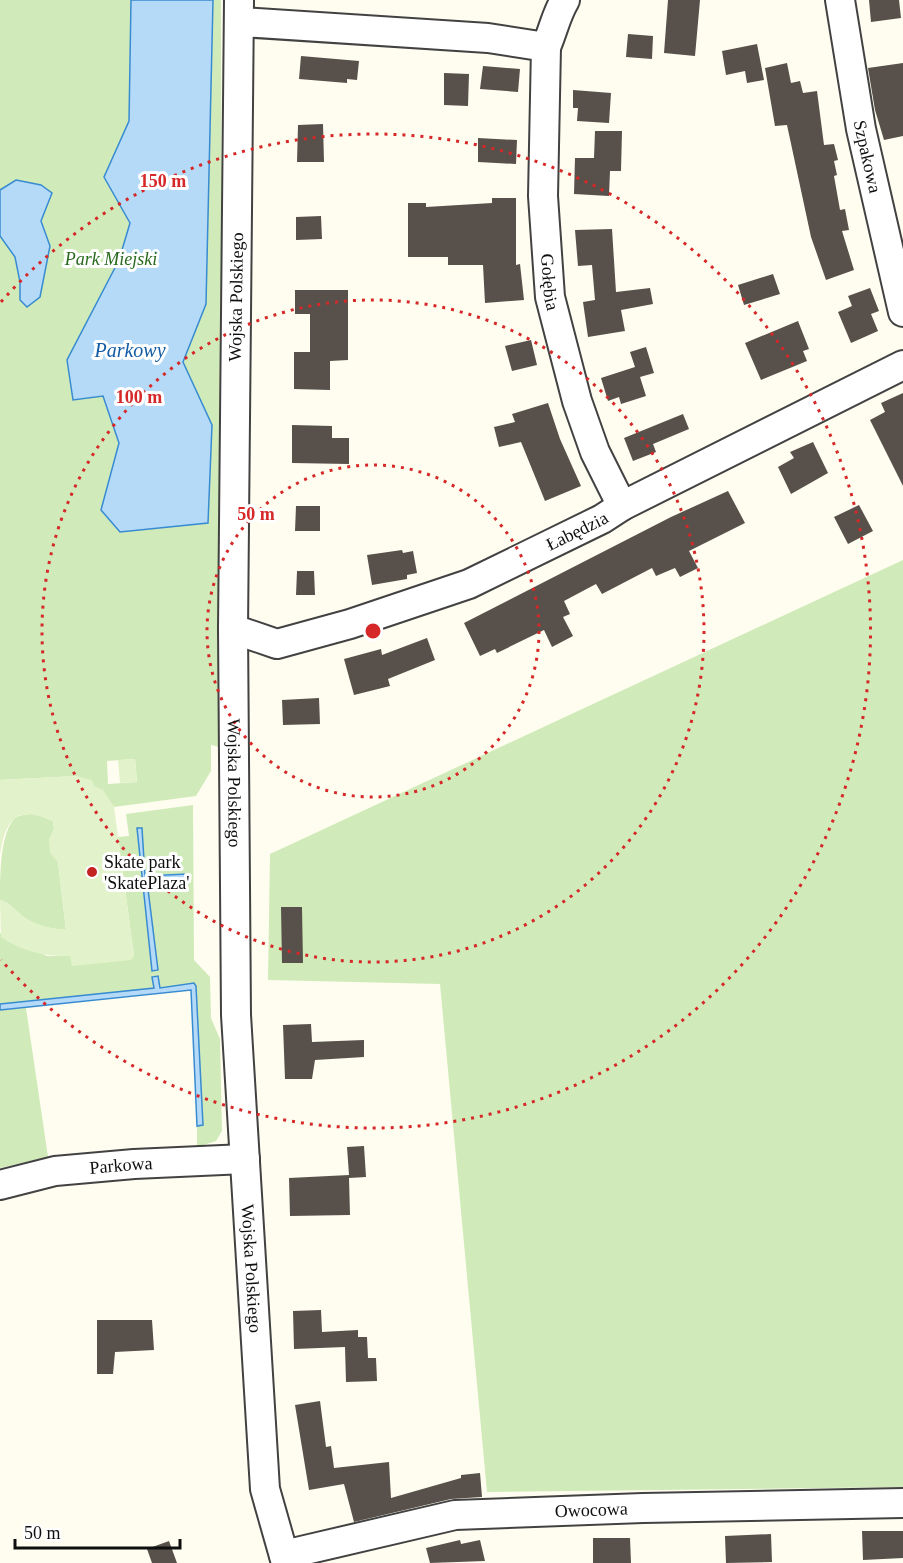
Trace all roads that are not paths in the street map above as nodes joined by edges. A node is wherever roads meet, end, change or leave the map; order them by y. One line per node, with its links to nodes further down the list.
1 (565, 0): 4 (street, Gołębia)
2 (840, 0): 5 (street, Szpakowa)
3 (240, 11): 4 (street); 8 (street, Wojska Polskiego)
4 (546, 47): 7 (street, Gołębia)
5 (903, 312)
6 (903, 364): 7 (street, Łabędzia)
7 (622, 506): 8 (street, Łabędzia)
8 (233, 629): 9 (street, Wojska Polskiego)
9 (245, 1160): 10 (street, Parkowa); 12 (street, Wojska Polskiego)
10 (0, 1185)
11 (903, 1503): 12 (street, Owocowa)
12 (285, 1559)

